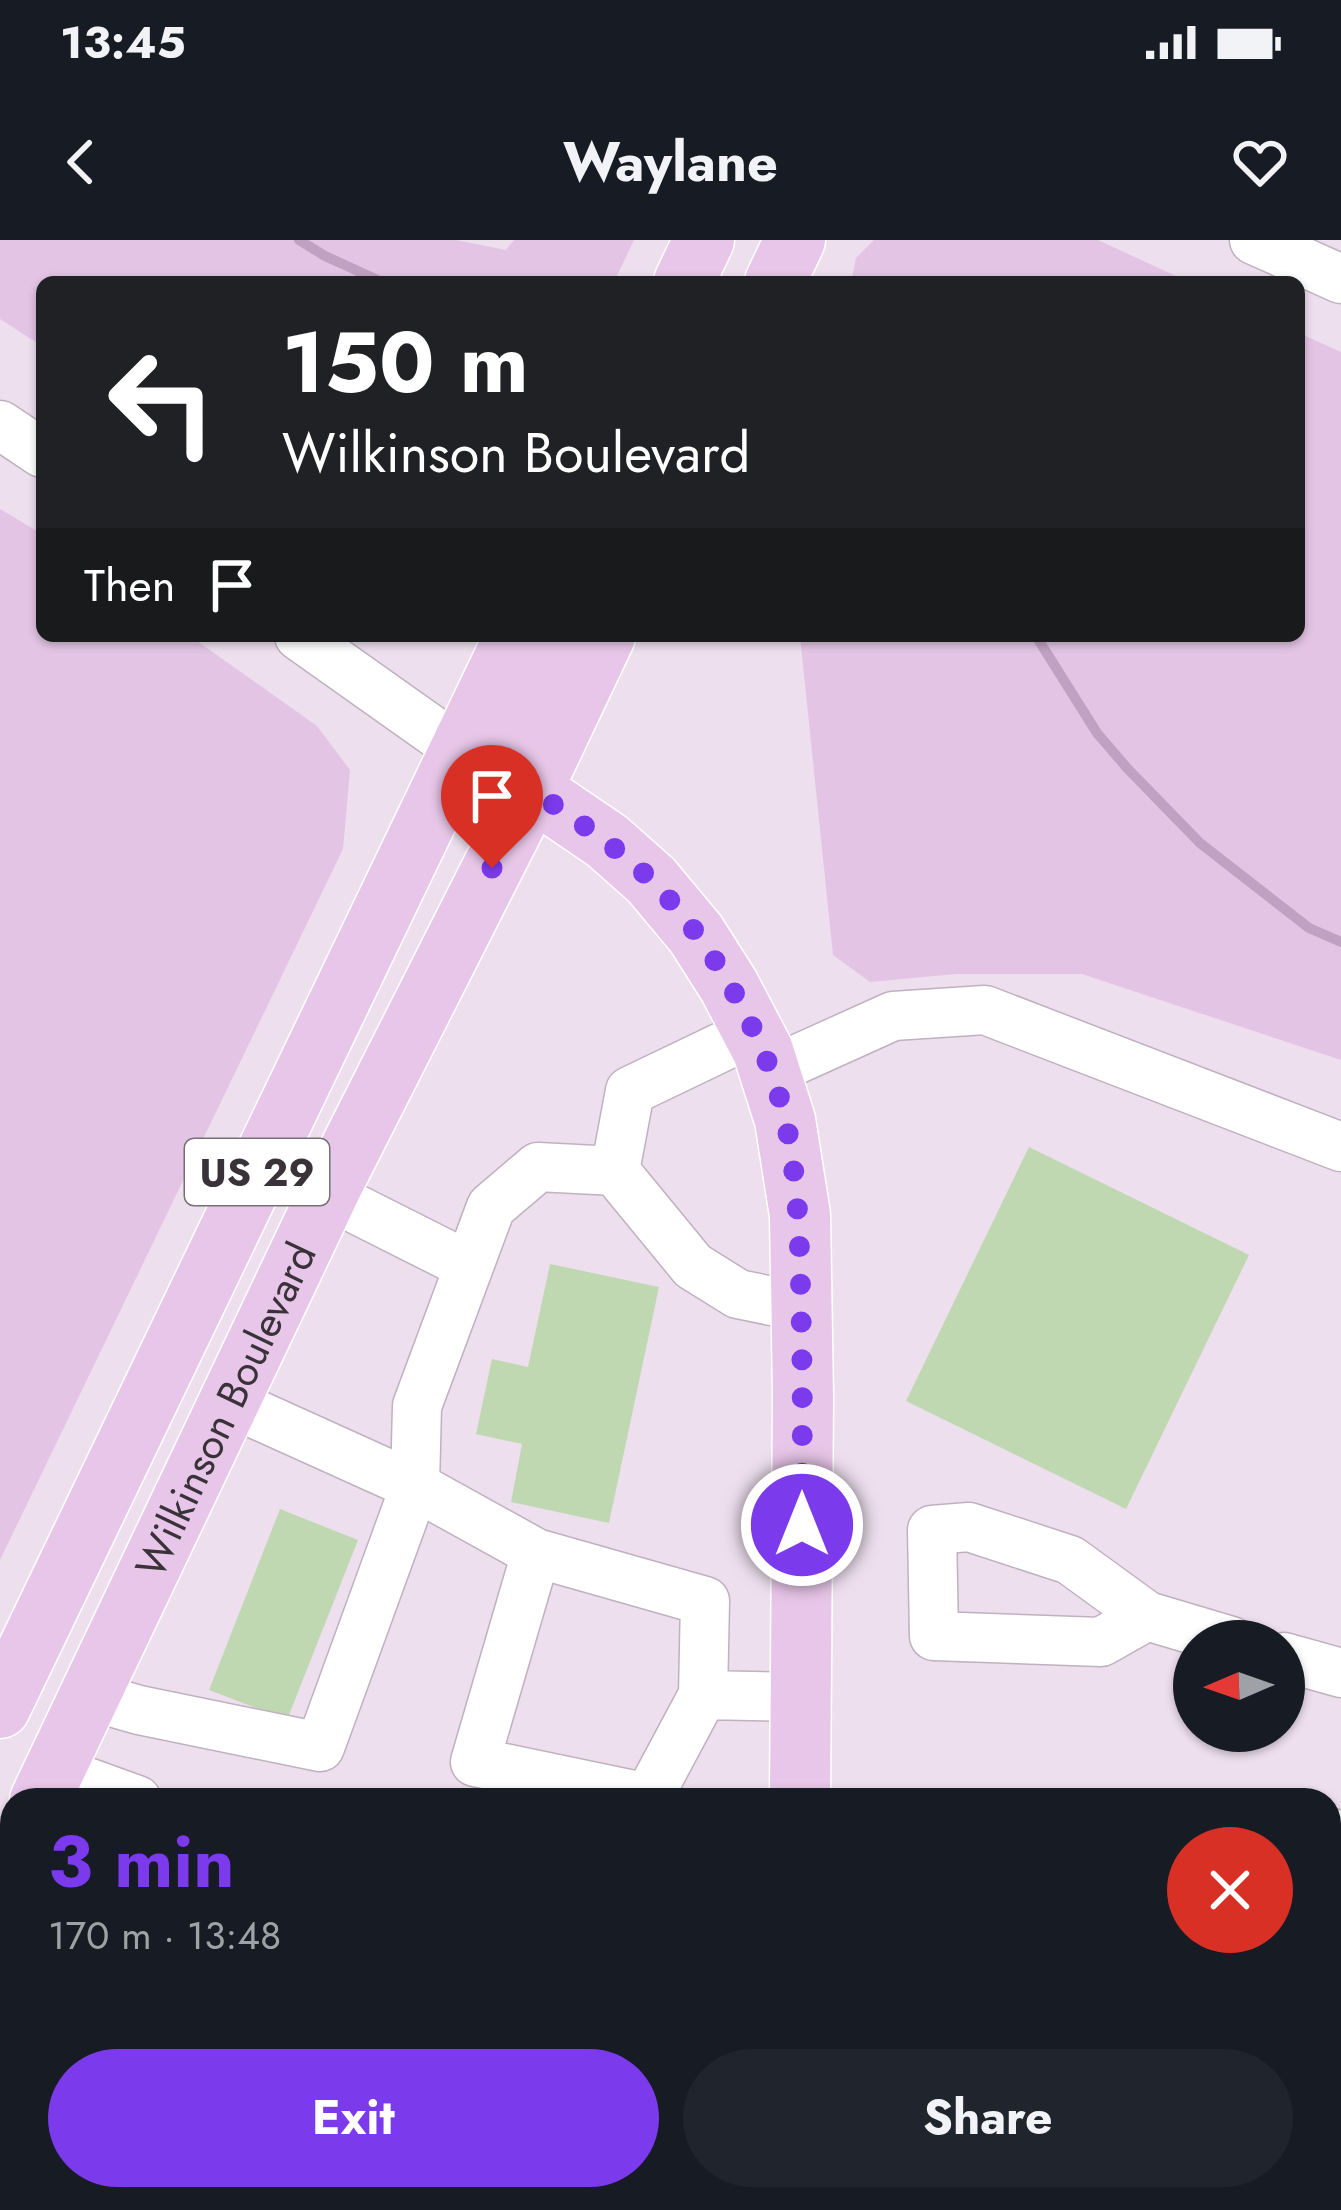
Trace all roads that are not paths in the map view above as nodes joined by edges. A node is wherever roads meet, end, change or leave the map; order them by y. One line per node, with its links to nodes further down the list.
1 (795, 240): 3 (main road)
2 (1254, 240): 4 (street)
3 (778, 276)
4 (1341, 279)
5 (0, 425): 6 (street)
6 (36, 449)
7 (307, 642): 11 (street)
8 (511, 642): 11 (main road, Wilkinson Boulevard / US 29)
9 (554, 642): 12 (main road)
10 (602, 642): 12 (main road, Wilkinson Boulevard / US 29)
11 (460, 750): 16 (main road); 28 (main road, Wilkinson Boulevard / US 29)
12 (532, 790): 13 (main road); 16 (main road, Wilkinson Boulevard / US 29)
13 (761, 1052): 14 (street); 15 (street); 18 (main road)
14 (1341, 1148)
15 (615, 1171): 17 (street); 18 (street)
16 (330, 1189): 17 (street); 19 (main road, Wilkinson Boulevard / US 29)
17 (469, 1266): 20 (street)
18 (801, 1307): 27 (main road)
19 (229, 1402): 20 (street); 29 (main road, Wilkinson Boulevard / US 29)
20 (415, 1486): 21 (street); 29 (street)
21 (536, 1552): 26 (street); 31 (street)
22 (1147, 1616): 23 (street)
23 (1173, 1624)
24 (1305, 1663): 25 (street)
25 (1341, 1673)
26 (703, 1695): 27 (street); 32 (street)
27 (801, 1697): 33 (main road)
28 (5, 1698): 29 (main road)
29 (65, 1747): 30 (street)
30 (121, 1788)
31 (600, 1788)
32 (653, 1788)
33 (800, 1788)

